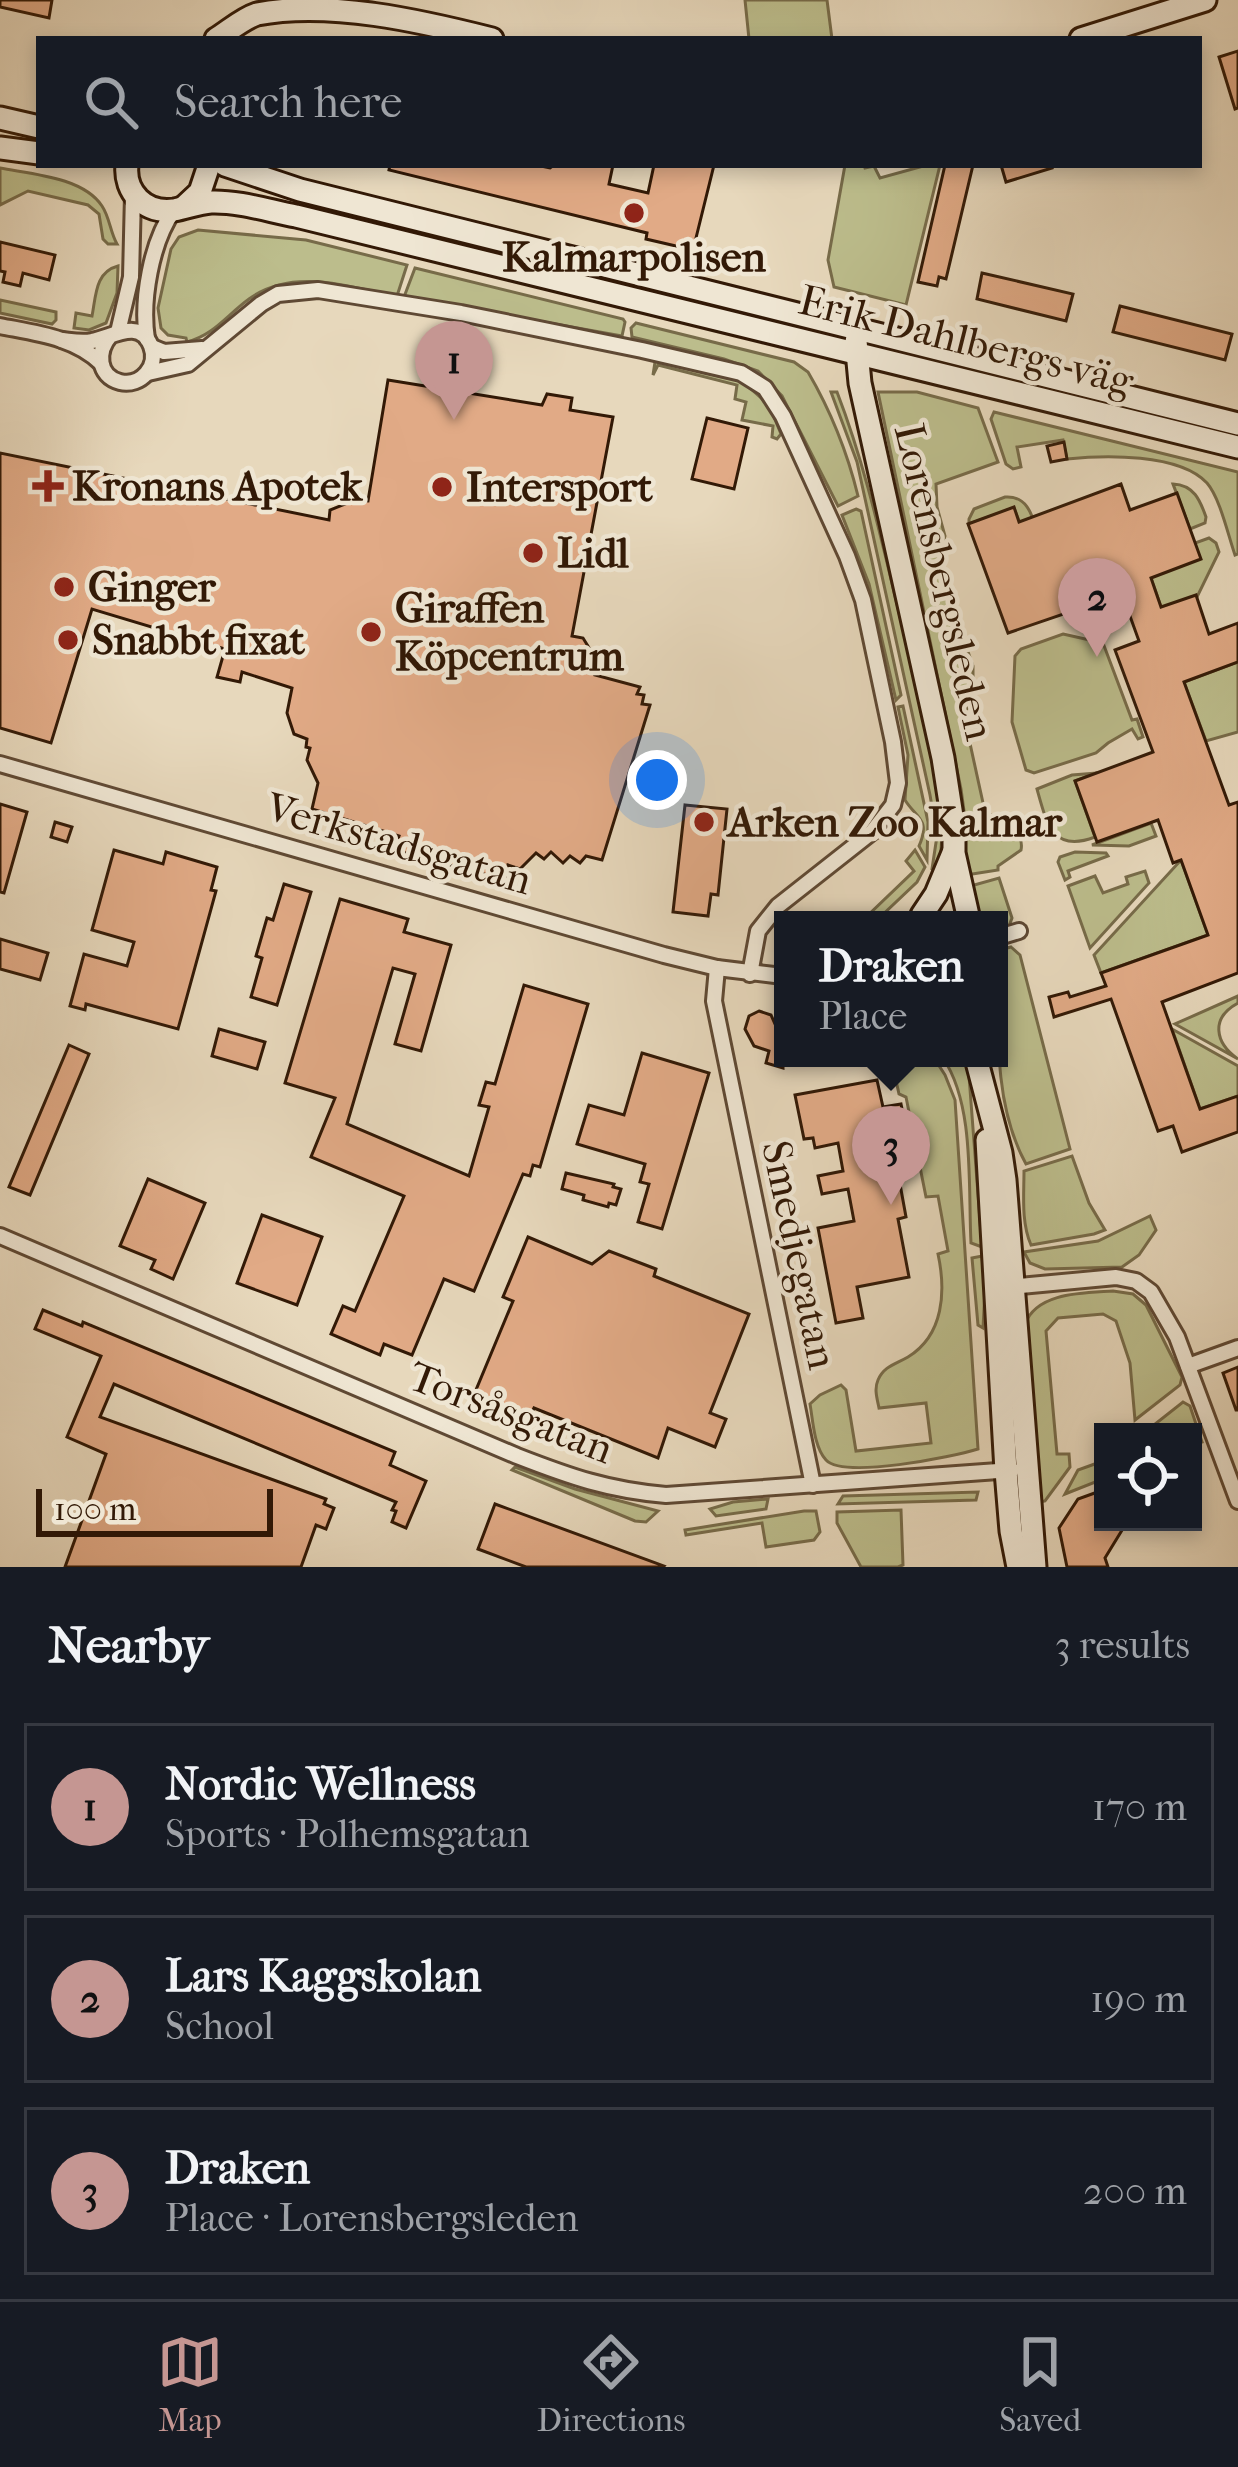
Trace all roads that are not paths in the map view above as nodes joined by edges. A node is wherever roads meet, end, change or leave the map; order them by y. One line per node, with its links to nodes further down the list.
1 (1205, 0): 4 (main road)
2 (223, 36): 3 (main road)
3 (480, 36)
4 (1091, 36)
5 (0, 118): 6 (main road)
6 (36, 126)
7 (0, 148): 8 (main road)
8 (36, 153)
9 (208, 168): 12 (main road)
10 (234, 168): 14 (main road, Erik Dahlbergs väg)
11 (124, 179): 12 (main road, Erik Dahlbergs väg); 15 (street)
12 (179, 208): 17 (street); 19 (main road, Erik Dahlbergs väg)
13 (0, 326): 16 (street)
14 (857, 328): 19 (main road, Lorensbergsleden); 22 (main road, Erik Dahlbergs väg)
15 (114, 334): 16 (street); 17 (street); 20 (street)
16 (62, 340): 20 (street)
17 (149, 343): 18 (street); 21 (street)
18 (207, 348): 21 (street); 31 (street)
19 (856, 354): 23 (main road, Erik Dahlbergs väg); 25 (main road, Lorensbergsleden)
20 (101, 363): 21 (street)
21 (148, 373)
22 (1238, 424)
23 (1238, 447)
24 (0, 764): 30 (street, Verkstadsgatan)
25 (954, 853): 26 (main road, Lorensbergsleden); 27 (main road, Lorensbergsleden)
26 (924, 911)
27 (967, 911)
28 (1019, 931): 29 (street)
29 (1008, 934)
30 (717, 968): 31 (street, Verkstadsgatan); 40 (street, Smedjegatan)
31 (750, 974): 32 (street, Verkstadsgatan)
32 (774, 975)
33 (978, 1067): 35 (main road)
34 (0, 1236): 40 (street, Torsåsgatan)
35 (1005, 1287): 37 (street); 38 (main road); 39 (main road)
36 (1238, 1348): 37 (street)
37 (1188, 1366): 41 (street)
38 (1029, 1469): 39 (street, Torsåsgatan); 43 (main road)
39 (1006, 1471): 40 (street, Torsåsgatan); 42 (main road)
40 (813, 1485)
41 (1238, 1501)
42 (1018, 1567)
43 (1035, 1567)

